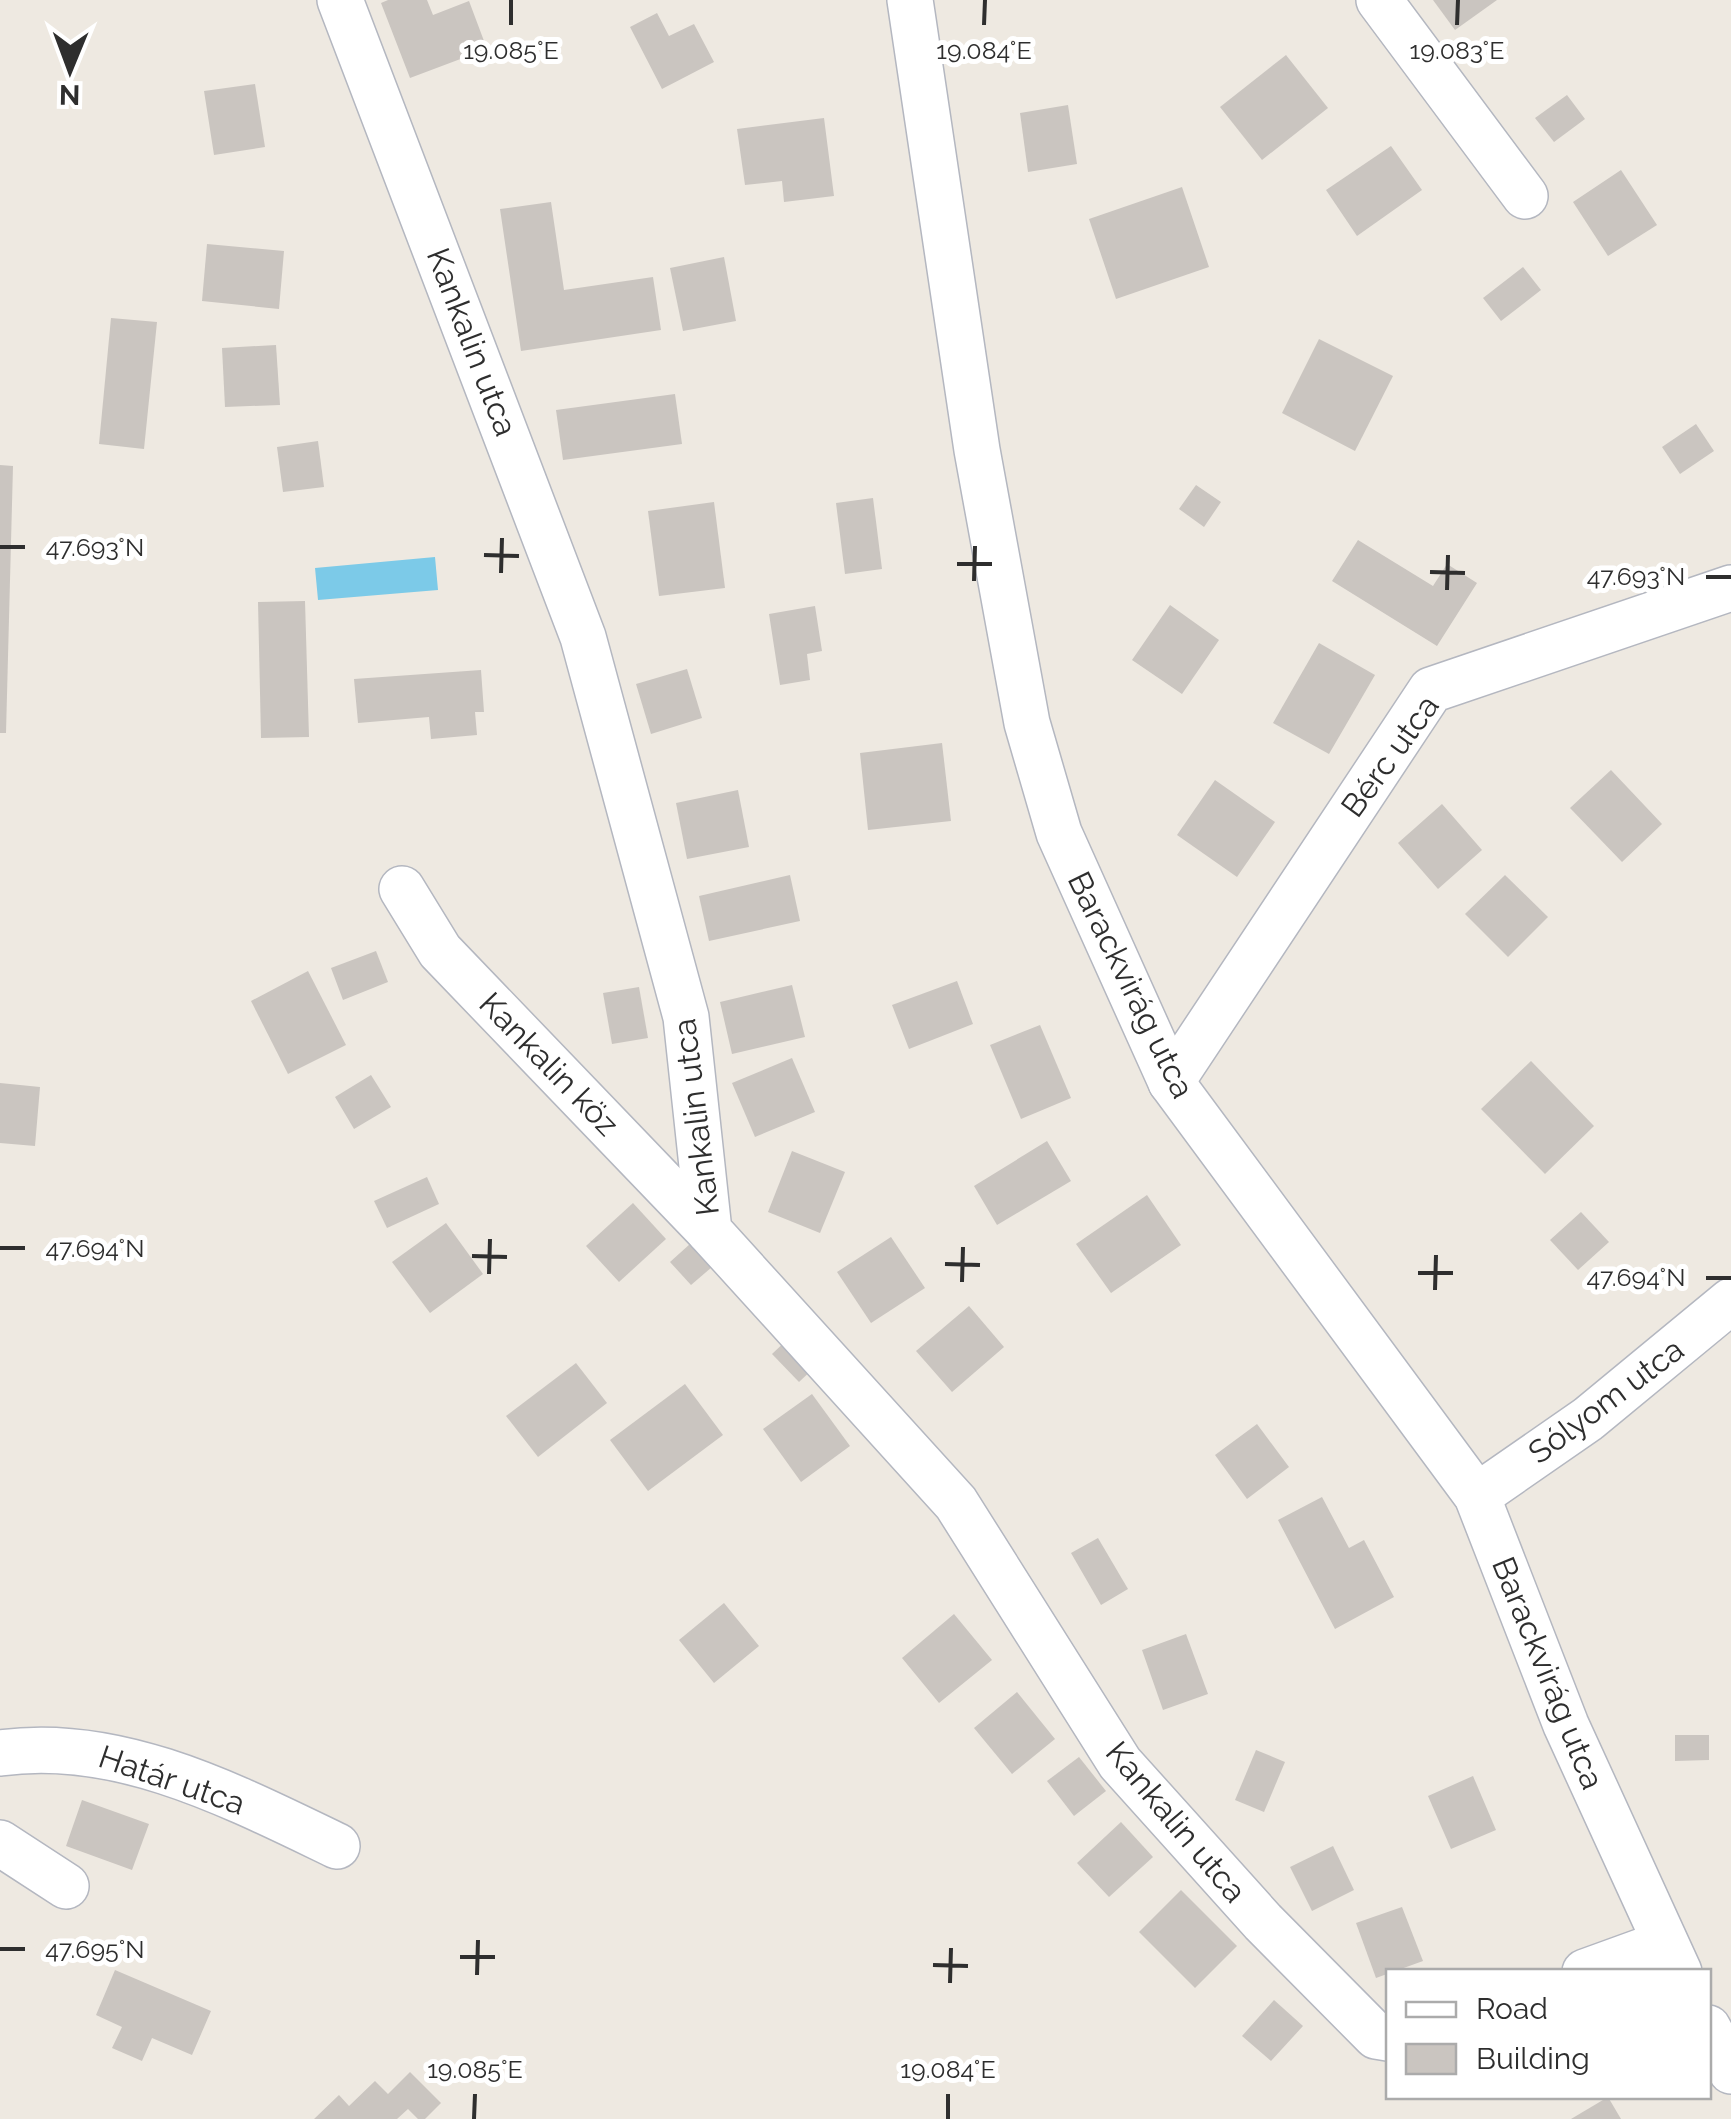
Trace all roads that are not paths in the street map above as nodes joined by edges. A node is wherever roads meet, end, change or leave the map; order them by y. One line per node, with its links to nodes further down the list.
1 (340, 0): 8 (street, Kankalin utca)
2 (910, 0): 7 (street, Barackvirág utca)
3 (1378, 0): 4 (street)
4 (1525, 196)
5 (1731, 588): 7 (street, Bérc utca)
6 (402, 889): 8 (street, Kankalin köz)
7 (1170, 1082): 10 (street, Barackvirág utca)
8 (709, 1231): 18 (street, Kankalin utca)
9 (1731, 1301): 10 (street, Sólyom utca)
10 (1477, 1496): 15 (street, Barackvirág utca)
11 (0, 1753): 13 (street, Határ utca)
12 (0, 1843): 14 (street)
13 (337, 1846)
14 (66, 1886)
15 (1672, 1958): 16 (street)
16 (1604, 1969)
17 (1711, 2034): 19 (street)
18 (1386, 2038)
19 (1731, 2072)

